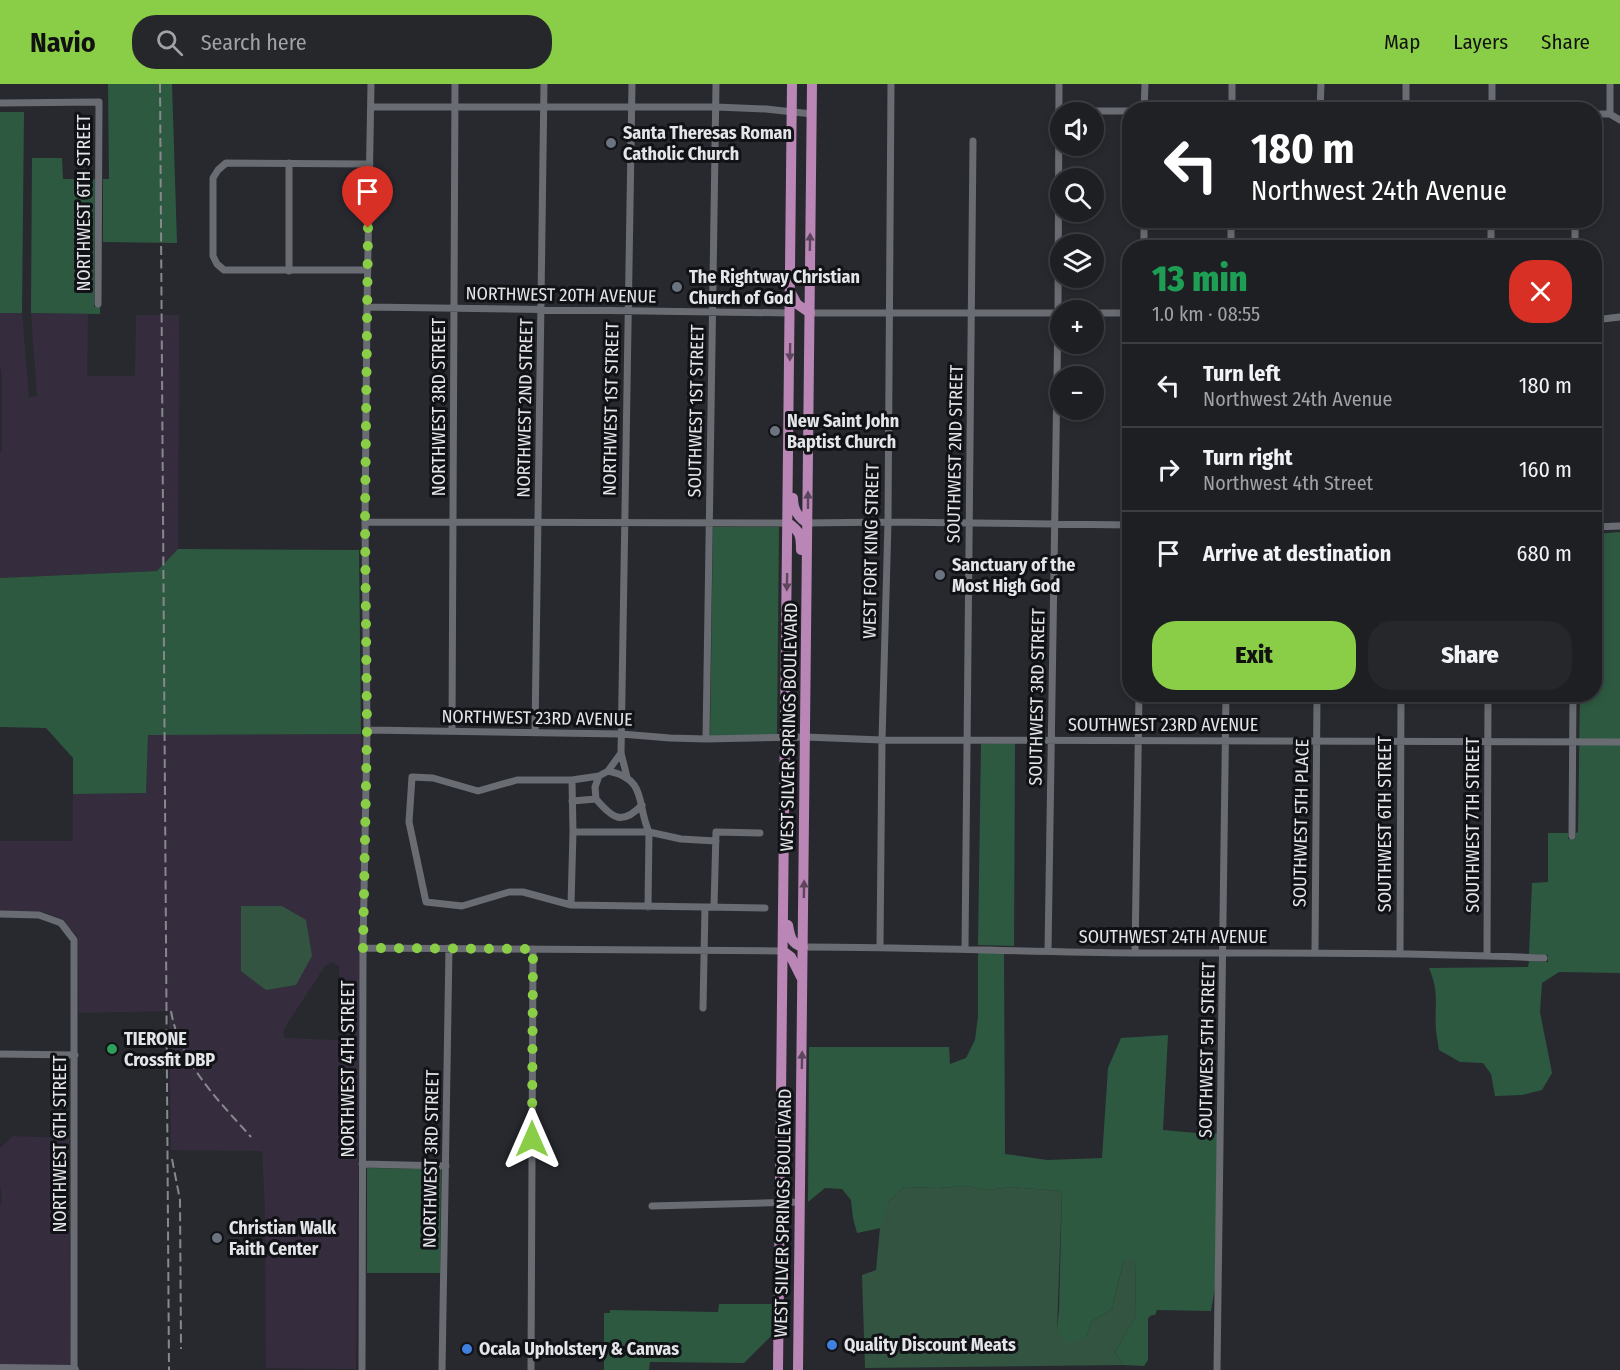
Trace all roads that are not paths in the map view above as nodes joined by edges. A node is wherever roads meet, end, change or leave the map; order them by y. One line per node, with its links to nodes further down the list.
1 (371, 84): 25 (street, NORTHWEST 4TH STREET)
2 (455, 84): 23 (street, NORTHWEST 3RD STREET)
3 (544, 84): 24 (street, NORTHWEST 2ND STREET)
4 (632, 84): 26 (street, NORTHWEST 1ST STREET)
5 (716, 84): 27 (street, SOUTHWEST 1ST STREET)
6 (792, 84): 30 (main road, WEST SILVER SPRINGS BOULEVARD)
7 (812, 84): 31 (main road, WEST SILVER SPRINGS BOULEVARD)
8 (891, 84): 51 (street, WEST FORT KING STREET)
9 (1059, 84): 16 (street, SOUTHWEST 3RD STREET)
10 (1144, 84): 17 (street)
11 (1232, 84): 18 (street)
12 (1321, 84): 19 (street)
13 (1406, 84): 20 (street)
14 (1492, 84): 21 (street)
15 (1610, 84): 33 (street)
16 (1059, 102)
17 (1144, 102)
18 (1232, 102)
19 (1320, 102)
20 (1406, 102)
21 (1492, 102)
22 (0, 104): 43 (street, NORTHWEST 6TH STREET)
23 (455, 106): 24 (street); 25 (street); 45 (street, NORTHWEST 3RD STREET)
24 (544, 106): 26 (street); 46 (street, NORTHWEST 2ND STREET)
25 (371, 107): 38 (street, NORTHWEST 4TH STREET)
26 (631, 107): 27 (street); 47 (street, NORTHWEST 1ST STREET)
27 (716, 107): 30 (street); 48 (street, SOUTHWEST 1ST STREET)
28 (1104, 111): 29 (street)
29 (1122, 111)
30 (792, 112): 31 (street); 41 (main road, WEST SILVER SPRINGS BOULEVARD)
31 (812, 114): 50 (main road, WEST SILVER SPRINGS BOULEVARD, one-way to 31)
32 (1602, 114): 33 (street)
33 (1610, 114): 34 (street)
34 (1620, 120)
35 (973, 141): 52 (street, SOUTHWEST 2ND STREET)
36 (1059, 156): 42 (street, SOUTHWEST 3RD STREET)
37 (290, 163): 38 (street); 40 (street); 40 (street)
38 (370, 165): 39 (street, NORTHWEST 4TH STREET)
39 (367, 270): 40 (street); 44 (street, NORTHWEST 4TH STREET)
40 (289, 271)
41 (790, 291): 49 (main road, WEST SILVER SPRINGS BOULEVARD); 50 (main road)
42 (1059, 300)
43 (98, 304)
44 (367, 307): 45 (street, NORTHWEST 20TH AVENUE); 61 (street, NORTHWEST 4TH STREET)
45 (454, 308): 46 (street, NORTHWEST 20TH AVENUE); 62 (street, NORTHWEST 3RD STREET)
46 (541, 310): 47 (street, NORTHWEST 20TH AVENUE); 63 (street, NORTHWEST 2ND STREET)
47 (628, 311): 48 (street, NORTHWEST 20TH AVENUE); 65 (street, NORTHWEST 1ST STREET)
48 (712, 312): 49 (street, NORTHWEST 20TH AVENUE); 66 (street, SOUTHWEST 1ST STREET)
49 (790, 313): 58 (main road); 60 (main road, WEST SILVER SPRINGS BOULEVARD, one-way to 60)
50 (810, 313): 51 (street); 58 (main road, WEST SILVER SPRINGS BOULEVARD)
51 (889, 313): 52 (street); 64 (street, WEST FORT KING STREET)
52 (972, 313): 53 (street); 69 (street, SOUTHWEST 2ND STREET)
53 (1050, 313)
54 (1104, 313): 55 (street)
55 (1122, 313)
56 (1620, 317): 57 (street)
57 (1602, 319)
58 (809, 336): 68 (main road, WEST SILVER SPRINGS BOULEVARD, one-way to 58)
59 (1058, 354): 70 (street, SOUTHWEST 3RD STREET)
60 (788, 453): 67 (main road, WEST SILVER SPRINGS BOULEVARD); 68 (main road)
61 (365, 522): 62 (street); 81 (street, NORTHWEST 4TH STREET)
62 (453, 522): 63 (street); 82 (street, NORTHWEST 3RD STREET)
63 (538, 522): 65 (street); 83 (street, NORTHWEST 2ND STREET)
64 (888, 522): 68 (street); 69 (street); 88 (street, WEST FORT KING STREET)
65 (625, 523): 66 (street); 84 (street, NORTHWEST 1ST STREET)
66 (709, 523): 67 (street); 87 (street, SOUTHWEST 1ST STREET)
67 (788, 523): 74 (main road); 86 (main road, WEST SILVER SPRINGS BOULEVARD, one-way to 86)
68 (807, 523): 74 (main road, WEST SILVER SPRINGS BOULEVARD)
69 (970, 524): 70 (street); 89 (street, SOUTHWEST 2ND STREET)
70 (1054, 525): 71 (street); 90 (street, SOUTHWEST 3RD STREET)
71 (1122, 525)
72 (1620, 526): 73 (street)
73 (1602, 527)
74 (807, 614): 85 (main road, WEST SILVER SPRINGS BOULEVARD)
75 (1139, 702): 91 (street)
76 (1226, 702): 92 (street, SOUTHWEST 5TH STREET)
77 (1317, 702): 93 (street, SOUTHWEST 5TH PLACE)
78 (1401, 702): 94 (street, SOUTHWEST 6TH STREET)
79 (1488, 702): 96 (street, SOUTHWEST 7TH STREET)
80 (1573, 702): 95 (street)
81 (367, 730): 82 (street, NORTHWEST 23RD AVENUE); 120 (street, NORTHWEST 4TH STREET)
82 (452, 731): 83 (street, NORTHWEST 23RD AVENUE)
83 (535, 732): 84 (street, NORTHWEST 23RD AVENUE)
84 (621, 734): 87 (street, NORTHWEST 23RD AVENUE); 98 (street, NORTHWEST 1ST STREET)
85 (805, 737): 86 (street, SOUTHWEST 23RD AVENUE); 88 (street, SOUTHWEST 23RD AVENUE); 118 (main road, WEST SILVER SPRINGS BOULEVARD, one-way to 85)
86 (785, 738): 87 (street, SOUTHWEST 23RD AVENUE); 116 (main road, WEST SILVER SPRINGS BOULEVARD)
87 (706, 739)
88 (882, 740): 89 (street, SOUTHWEST 23RD AVENUE); 119 (street, WEST FORT KING STREET)
89 (967, 740): 90 (street, SOUTHWEST 23RD AVENUE); 123 (street, SOUTHWEST 2ND STREET)
90 (1051, 740): 91 (street, SOUTHWEST 23RD AVENUE); 126 (street, SOUTHWEST 3RD STREET)
91 (1139, 740): 92 (street, SOUTHWEST 23RD AVENUE); 127 (street)
92 (1226, 740): 93 (street, SOUTHWEST 23RD AVENUE); 128 (street, SOUTHWEST 5TH STREET)
93 (1317, 741): 94 (street, SOUTHWEST 23RD AVENUE); 129 (street, SOUTHWEST 5TH PLACE)
94 (1401, 741): 96 (street, SOUTHWEST 23RD AVENUE); 130 (street, SOUTHWEST 6TH STREET)
95 (1572, 741): 96 (street, SOUTHWEST 23RD AVENUE); 97 (street, SOUTHWEST 23RD AVENUE); 109 (street)
96 (1488, 742): 131 (street, SOUTHWEST 7TH STREET)
97 (1620, 742)
98 (621, 753): 99 (street); 101 (street, NORTHWEST 1ST STREET)
99 (608, 771): 100 (street); 101 (street)
100 (599, 776): 102 (street); 103 (street)
101 (627, 777): 105 (street)
102 (572, 780): 104 (street); 111 (street)
103 (596, 799): 104 (street); 105 (street)
104 (572, 801): 106 (street)
105 (642, 805): 107 (street)
106 (573, 832): 107 (street); 111 (street)
107 (649, 832): 110 (street); 112 (street)
108 (760, 833): 110 (street)
109 (1572, 836)
110 (716, 841): 114 (street)
111 (571, 905): 112 (street)
112 (648, 907): 113 (street)
113 (705, 907): 114 (street); 124 (street)
114 (714, 908): 115 (street)
115 (765, 908)
116 (784, 912): 118 (main road); 125 (main road, WEST SILVER SPRINGS BOULEVARD)
117 (0, 914): 136 (street, NORTHWEST 6TH STREET)
118 (803, 947): 119 (street, SOUTHWEST 24TH AVENUE); 133 (main road, WEST SILVER SPRINGS BOULEVARD)
119 (880, 947): 123 (street, SOUTHWEST 24TH AVENUE)
120 (363, 948): 121 (street); 137 (street, NORTHWEST 4TH STREET)
121 (449, 948): 122 (street); 138 (street, NORTHWEST 3RD STREET)
122 (533, 949): 124 (street); 146 (street)
123 (965, 949): 126 (street, SOUTHWEST 24TH AVENUE)
124 (704, 951): 125 (street); 134 (street)
125 (783, 951): 133 (main road); 139 (main road, WEST SILVER SPRINGS BOULEVARD)
126 (1048, 951): 127 (street, SOUTHWEST 24TH AVENUE)
127 (1135, 952): 128 (street, SOUTHWEST 24TH AVENUE)
128 (1224, 952): 129 (street, SOUTHWEST 24TH AVENUE); 149 (street, SOUTHWEST 5TH STREET)
129 (1315, 952): 130 (street, SOUTHWEST 24TH AVENUE)
130 (1400, 953): 131 (street, SOUTHWEST 24TH AVENUE)
131 (1487, 955): 132 (street, SOUTHWEST 24TH AVENUE)
132 (1544, 958)
133 (802, 980): 140 (main road, WEST SILVER SPRINGS BOULEVARD, one-way to 133)
134 (703, 1008)
135 (0, 1054): 136 (street)
136 (75, 1055): 143 (street, NORTHWEST 6TH STREET)
137 (362, 1164): 138 (street); 144 (street, NORTHWEST 4TH STREET)
138 (446, 1166): 145 (street, NORTHWEST 3RD STREET)
139 (781, 1202): 140 (street); 141 (street); 147 (main road, WEST SILVER SPRINGS BOULEVARD)
140 (800, 1202): 148 (main road, WEST SILVER SPRINGS BOULEVARD)
141 (652, 1206)
142 (0, 1369): 143 (main road)
143 (74, 1370)
144 (362, 1370)
145 (442, 1370)
146 (531, 1370)
147 (778, 1370)
148 (798, 1370)
149 (1217, 1370)

